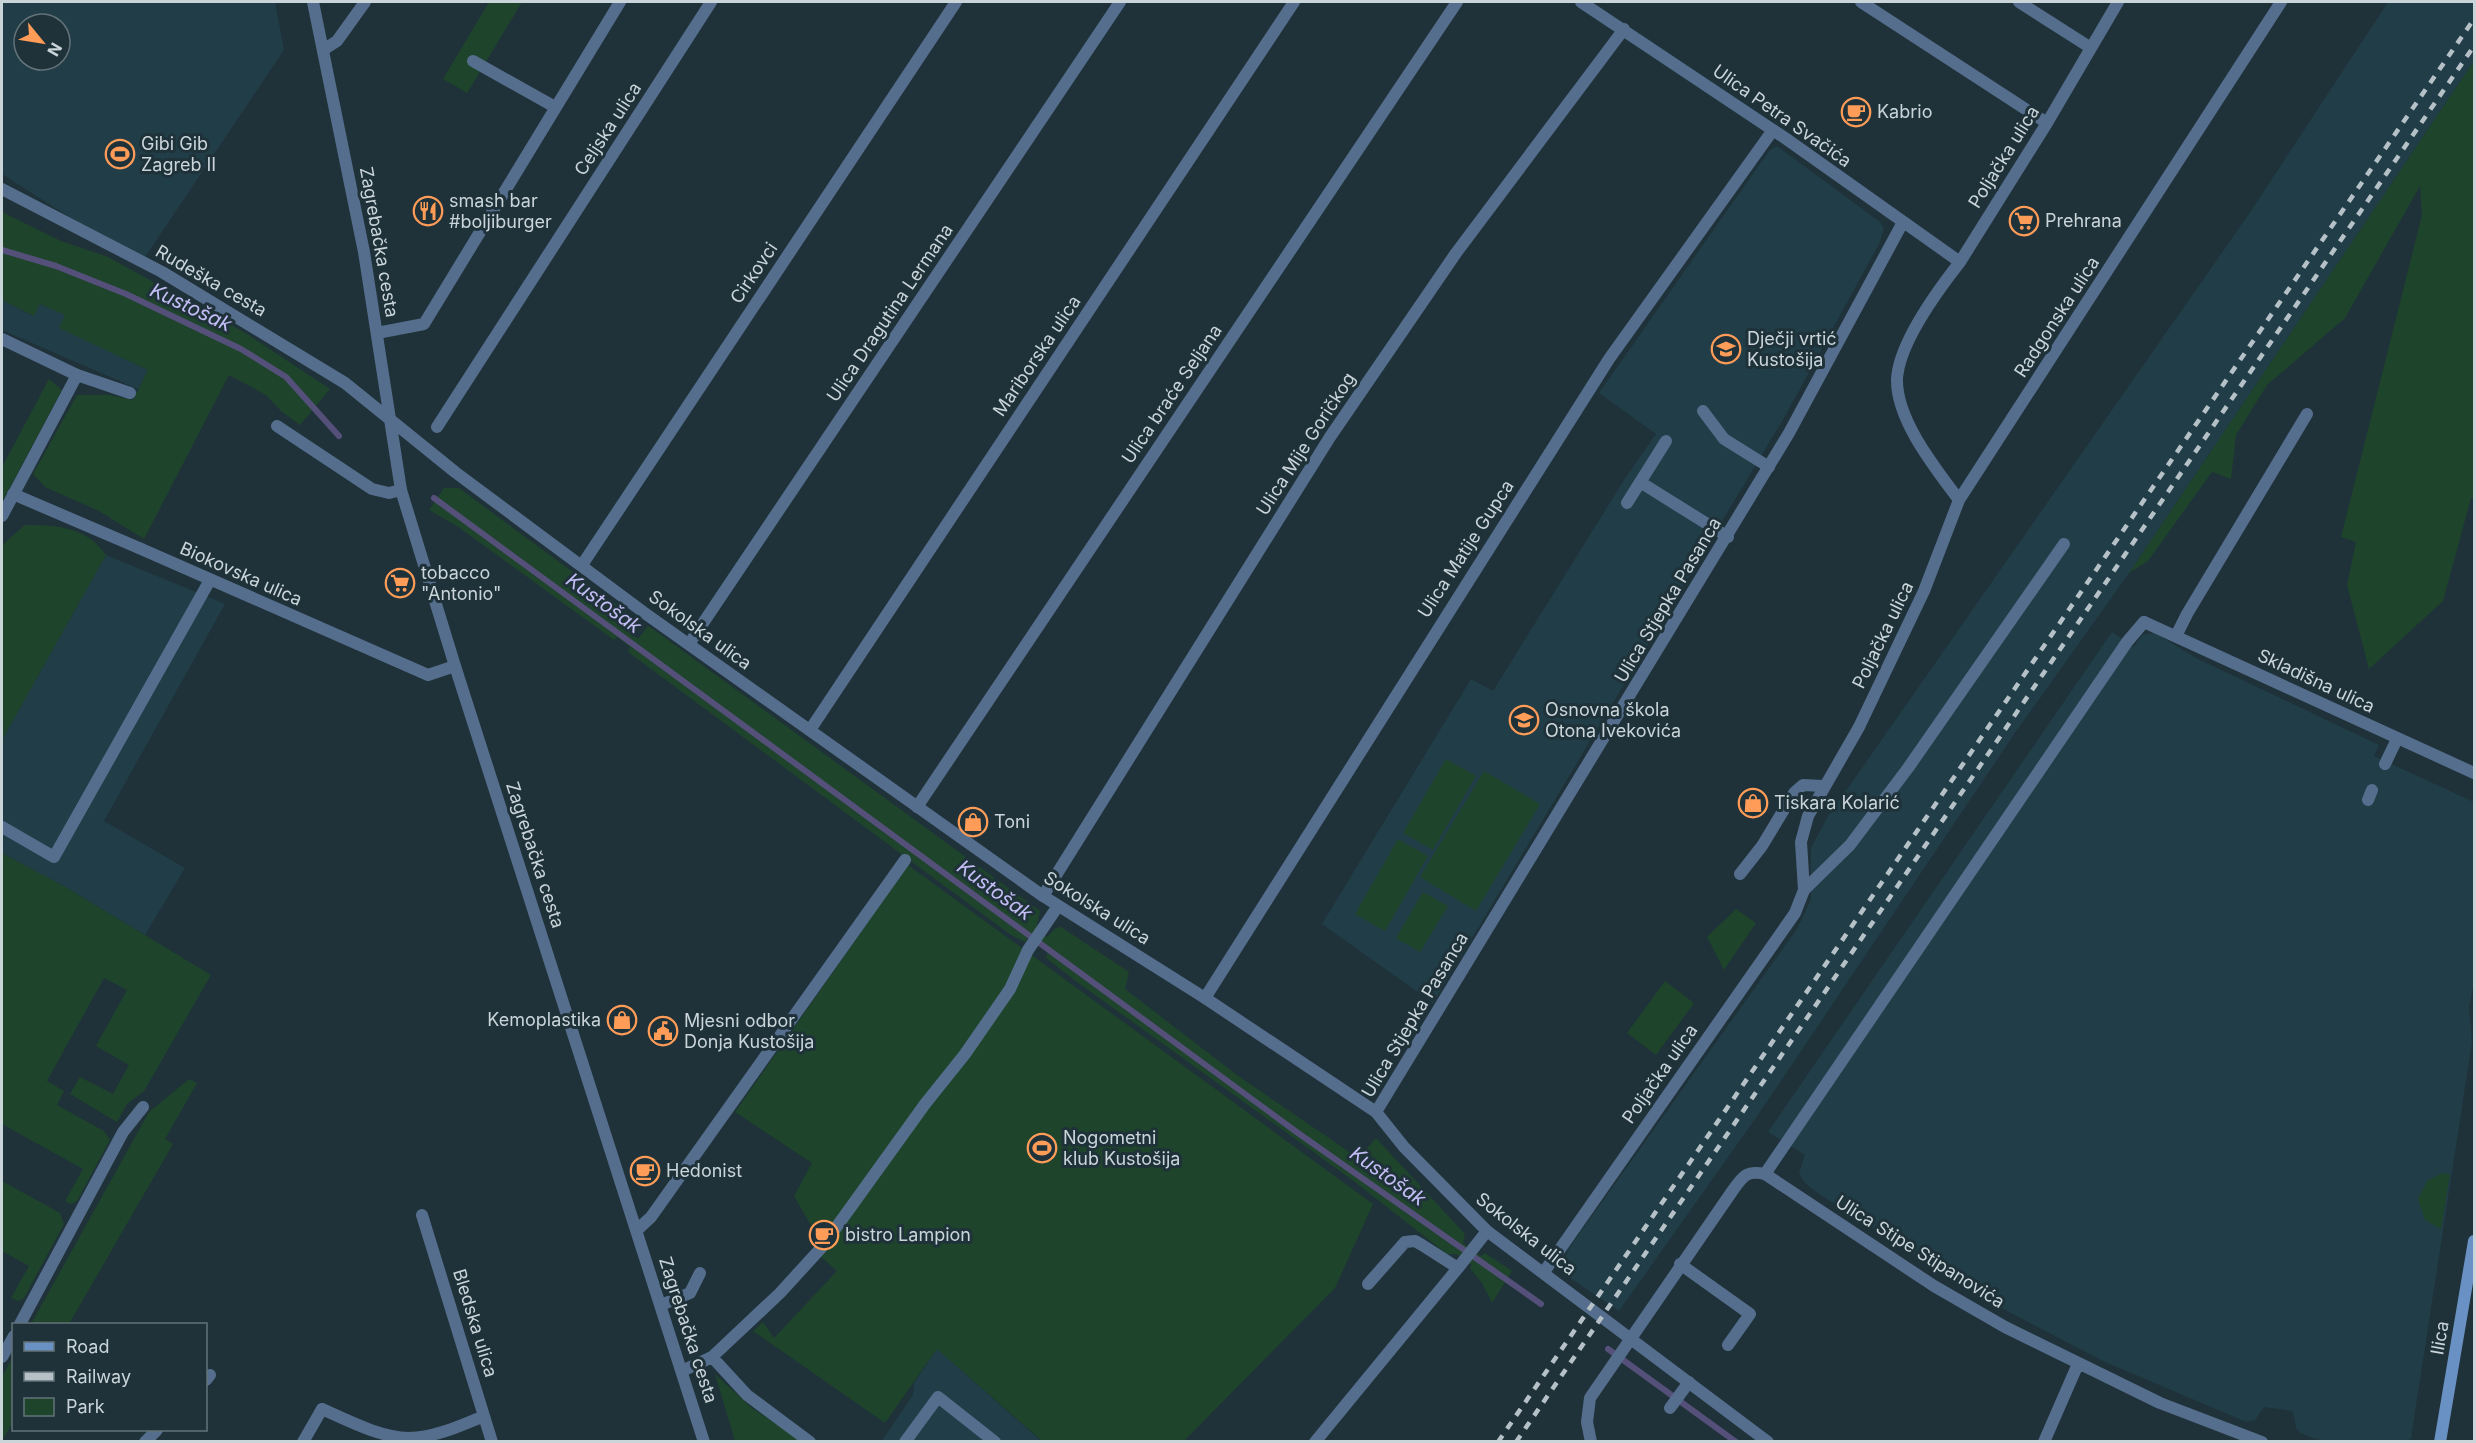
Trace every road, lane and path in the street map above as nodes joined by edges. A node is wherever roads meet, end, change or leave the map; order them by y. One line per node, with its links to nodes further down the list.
1 (313, 2): 16 (street, Zagrebačka cesta)
2 (365, 2): 16 (street)
3 (620, 2): 18 (street)
4 (711, 2): 32 (street, Celjska ulica)
5 (957, 2): 43 (street, Cirkovci)
6 (1120, 2): 46 (street, Ulica Dragutina Lermana)
7 (1294, 2): 48 (street, Mariborska ulica)
8 (1457, 2): 53 (street, Ulica braće Seljana)
9 (1581, 2): 14 (street, Ulica Petra Svačića)
10 (1861, 2): 19 (street)
11 (2019, 2): 15 (street)
12 (2118, 2): 15 (street, Poljačka ulica)
13 (2281, 2): 38 (street, Radgonska ulica)
14 (1624, 29): 20 (street, Ulica Petra Svačića); 58 (street, Ulica Mije Goričkog)
15 (2091, 48): 19 (street, Poljačka ulica)
16 (323, 50): 24 (street, Zagrebačka cesta)
17 (473, 61): 18 (street)
18 (555, 107): 24 (street)
19 (2047, 123): 23 (street, Poljačka ulica)
20 (1773, 130): 22 (street, Ulica Petra Svačića); 60 (street, Ulica Matije Gupca)
21 (2, 189): 30 (street, Rudeška cesta)
22 (1903, 222): 23 (street, Ulica Petra Svačića); 34 (street, Ulica Stjepka Pasanca)
23 (1960, 262): 38 (street, Poljačka ulica)
24 (377, 333): 30 (street, Zagrebačka cesta)
25 (2, 339): 26 (street)
26 (77, 375): 27 (street); 37 (street)
27 (130, 393)
28 (1703, 411): 34 (street)
29 (2307, 414): 45 (street)
30 (391, 422): 36 (street, Zagrebačka cesta); 43 (street, Sokolska ulica)
31 (278, 426): 36 (street)
32 (437, 426)
33 (1666, 441): 35 (street)
34 (1769, 467): 41 (street, Ulica Stjepka Pasanca)
35 (1640, 482): 39 (street); 41 (street)
36 (401, 490): 47 (street, Zagrebačka cesta)
37 (13, 495): 40 (street); 44 (street, Biokovska ulica)
38 (1959, 500): 52 (street, Poljačka ulica)
39 (1627, 503)
40 (2, 516)
41 (1728, 537): 62 (street, Ulica Stjepka Pasanca)
42 (2064, 543): 57 (street)
43 (582, 565): 46 (street, Sokolska ulica)
44 (210, 580): 47 (street, Biokovska ulica); 54 (street)
45 (2176, 636): 49 (street, Skladišna ulica); 63 (street, Skladišna ulica)
46 (688, 644): 48 (street, Sokolska ulica)
47 (454, 666): 65 (street, Zagrebačka cesta)
48 (810, 730): 53 (street, Sokolska ulica)
49 (2397, 739): 50 (street); 51 (street, Skladišna ulica)
50 (2385, 764)
51 (2475, 773)
52 (1823, 786): 56 (street); 57 (street, Poljačka ulica)
53 (917, 807): 58 (street, Sokolska ulica)
54 (2, 827)
55 (905, 860): 65 (street)
56 (1740, 873)
57 (1804, 890): 70 (street, Poljačka ulica)
58 (1043, 896): 59 (street, Sokolska ulica)
59 (1058, 906): 60 (street, Sokolska ulica); 79 (street)
60 (1205, 998): 62 (street, Sokolska ulica)
61 (143, 1107): 74 (street)
62 (1376, 1112): 66 (street, Sokolska ulica)
63 (1765, 1174): 68 (street); 80 (street, Ulica Stipe Stipanovića)
64 (422, 1215): 84 (street, Bledska ulica)
65 (637, 1230): 73 (street, Zagrebačka cesta)
66 (1486, 1231): 69 (street); 70 (street, Sokolska ulica)
67 (2475, 1241): 99 (main road, Ilica)
68 (1680, 1264): 76 (street); 77 (street)
69 (1460, 1266): 72 (street); 94 (street)
70 (1544, 1272): 76 (street, Sokolska ulica)
71 (700, 1273): 73 (street)
72 (1368, 1284)
73 (661, 1305): 81 (street, Zagrebačka cesta)
74 (21, 1323)
75 (12, 1340): 78 (street)
76 (1627, 1343): 82 (street, Sokolska ulica); 95 (street)
77 (1728, 1345)
78 (2, 1357)
79 (712, 1357): 81 (street); 92 (street)
80 (2078, 1364): 86 (street, Ulica Stipe Stipanovića); 97 (street)
81 (682, 1371): 91 (street, Zagrebačka cesta)
82 (1686, 1386): 83 (street); 96 (street, Sokolska ulica)
83 (1671, 1406)
84 (484, 1416): 89 (street); 90 (street, Bledska ulica)
85 (156, 1431): 88 (street)
86 (2241, 1438): 98 (street, Ulica Stipe Stipanovića)
87 (991, 1440): 93 (street)
88 (145, 1442)
89 (303, 1442)
90 (492, 1442)
91 (704, 1442)
92 (810, 1442)
93 (905, 1442)
94 (1315, 1442)
95 (1591, 1442)
96 (1768, 1442)
97 (2044, 1442)
98 (2262, 1442)
99 (2440, 1442)

